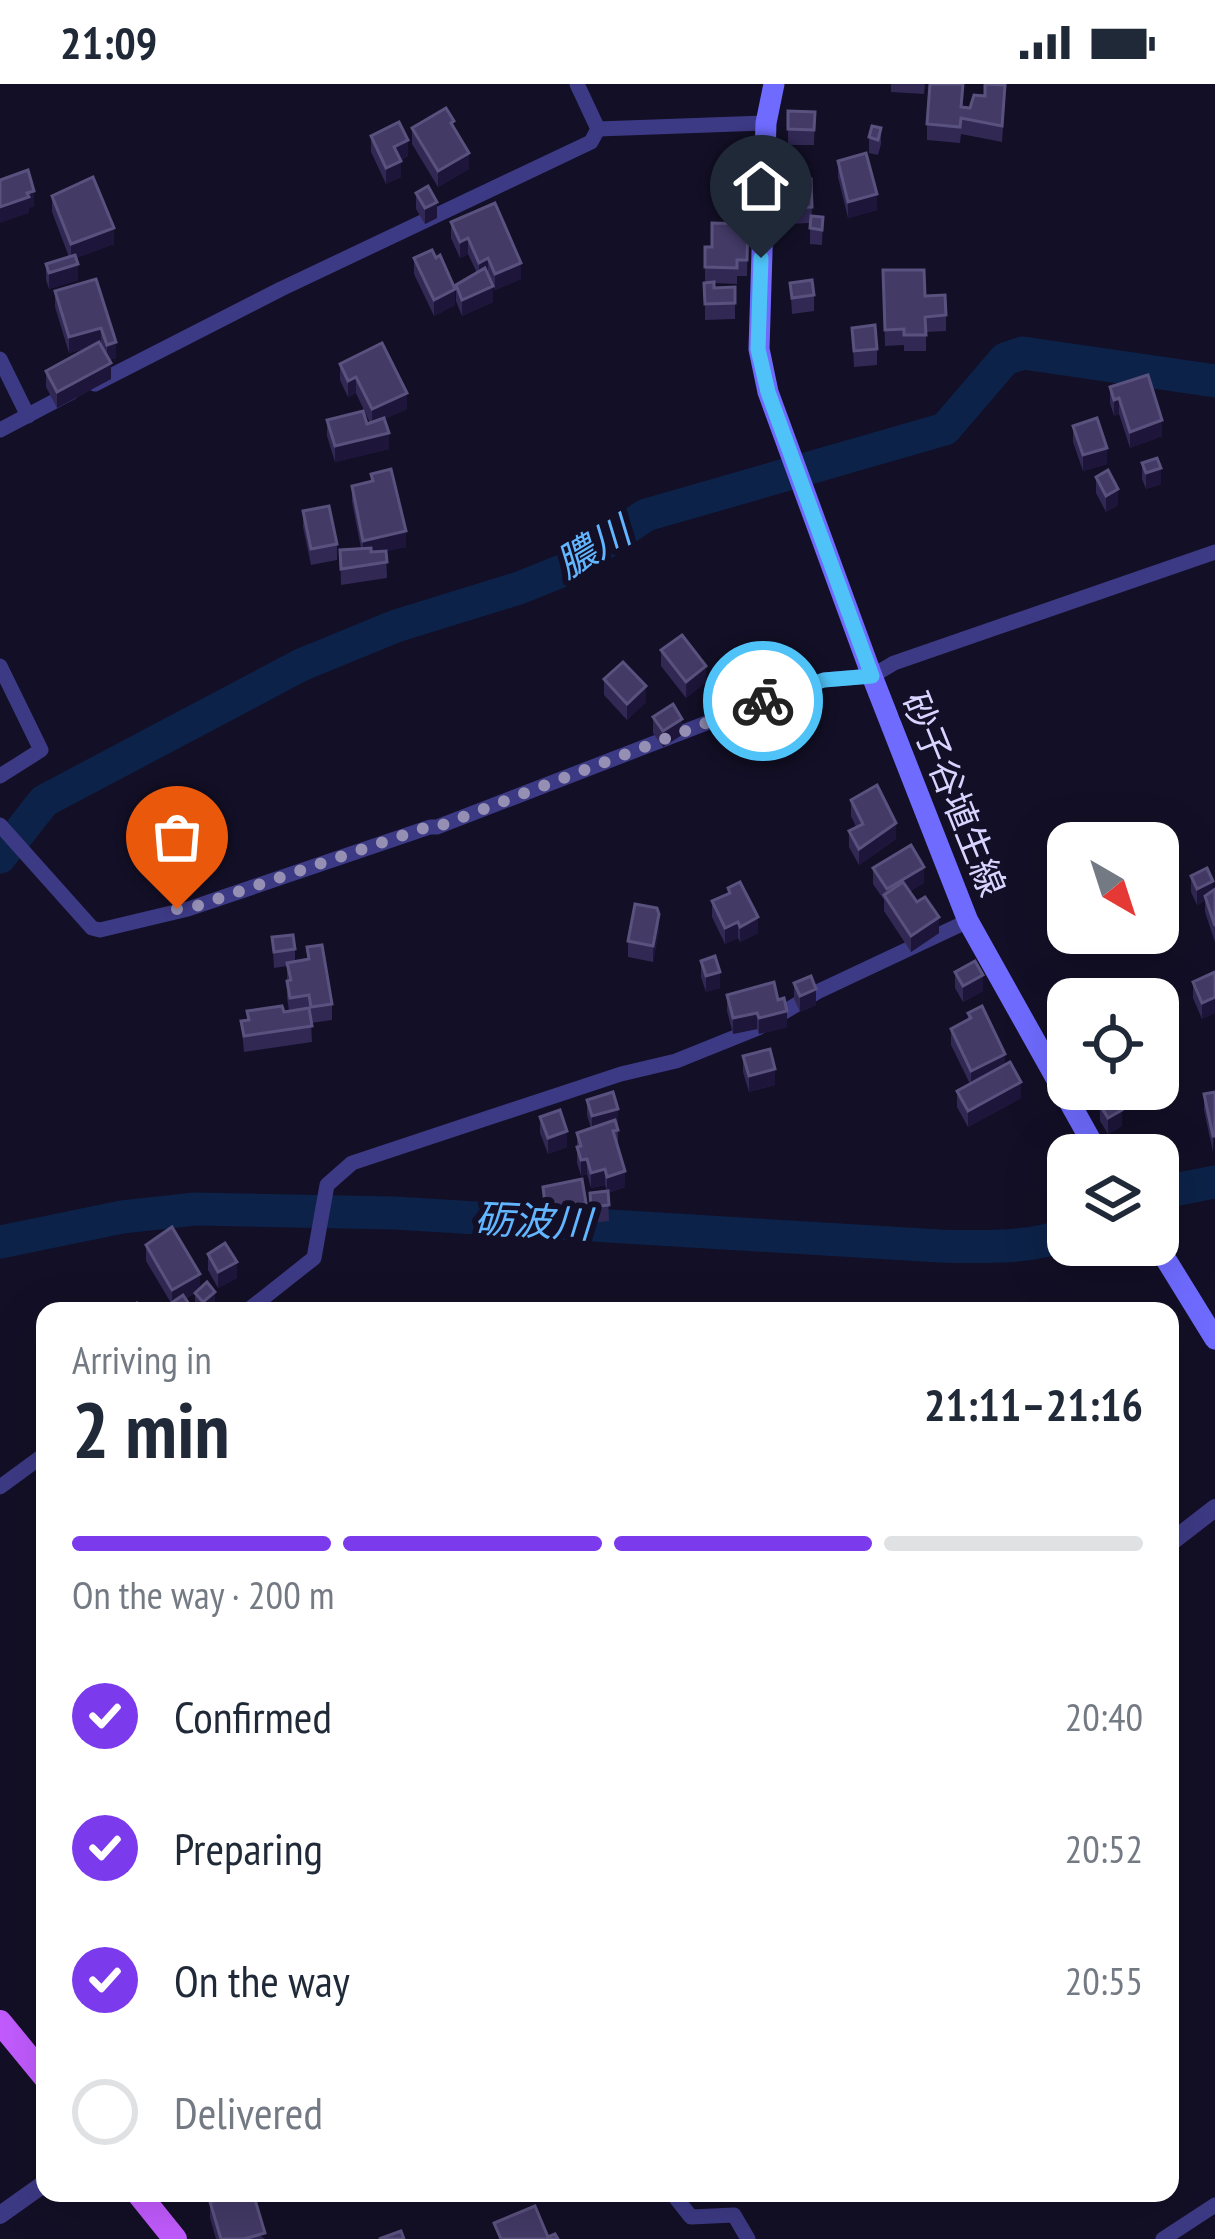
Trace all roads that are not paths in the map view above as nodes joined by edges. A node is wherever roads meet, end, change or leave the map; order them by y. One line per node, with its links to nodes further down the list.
1 (577, 84): 4 (street)
2 (775, 84): 3 (main road, 砂子谷埴生線)
3 (766, 123): 4 (street); 10 (main road, 砂子谷埴生線)
4 (598, 129): 6 (street)
5 (0, 359): 6 (street)
6 (28, 416): 7 (street)
7 (0, 430)
8 (1215, 551): 10 (street)
9 (0, 667): 11 (street)
10 (872, 676): 12 (street); 13 (main road, 砂子谷埴生線)
11 (0, 776)
12 (0, 825)
13 (968, 921): 14 (main road, 砂子谷埴生線); 16 (street)
14 (1087, 1134)
15 (1170, 1266): 17 (main road)
16 (258, 1302)
17 (1215, 1339)
18 (36, 1461): 19 (street)
19 (0, 1487)
20 (1215, 1508): 21 (street)
21 (1179, 1536)
22 (0, 2022): 23 (main road)
23 (36, 2066)
24 (36, 2189): 28 (street)
25 (145, 2202): 29 (main road)
26 (679, 2202): 30 (street)
27 (1215, 2205): 31 (street)
28 (0, 2215)
29 (175, 2239)
30 (748, 2239)
31 (1163, 2239)

